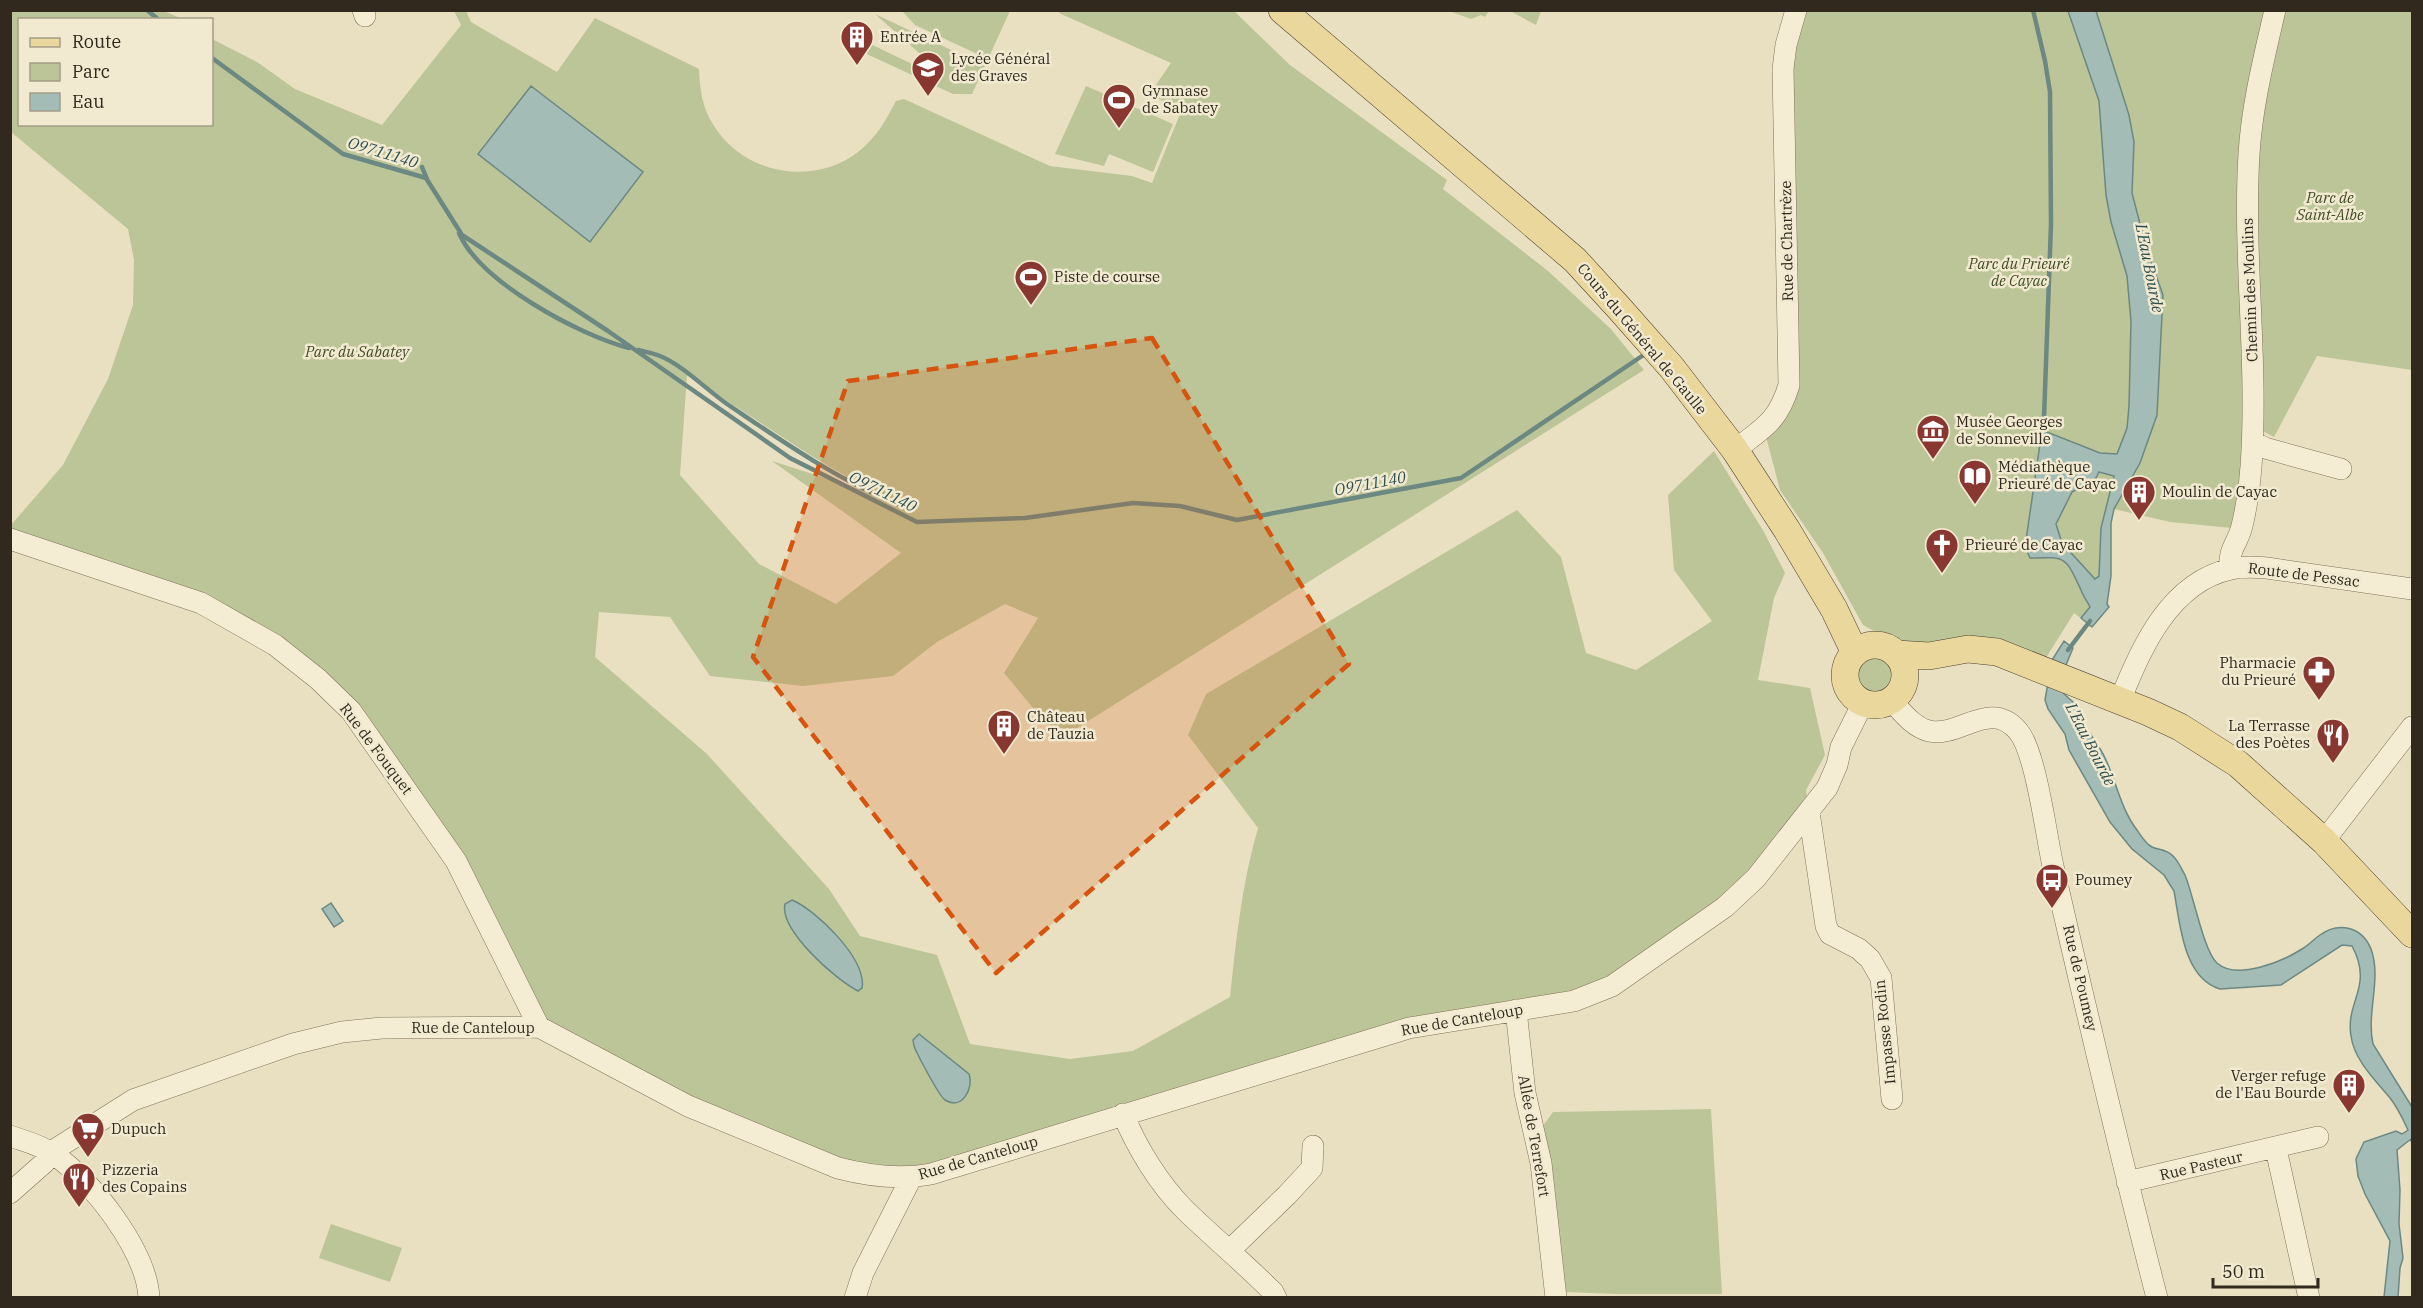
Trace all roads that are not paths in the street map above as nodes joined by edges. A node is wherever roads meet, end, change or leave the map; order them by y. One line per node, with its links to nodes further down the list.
1 (1282, 10): 5 (main road, Cours du Général de Gaulle)
2 (1796, 10): 5 (street, Rue de Chartrèze)
3 (2275, 10): 4 (street, Chemin des Moulins)
4 (2253, 442): 6 (street); 8 (street, Chemin des Moulins)
5 (1739, 447): 10 (main road, Cours du Général de Gaulle)
6 (2341, 470)
7 (10, 539): 19 (street, Rue de Fouquet)
8 (2230, 569): 9 (street, Route de Pessac); 12 (street, Route de Pessac)
9 (2412, 589)
10 (1882, 657): 11 (main road); 12 (main road); 13 (main road)
11 (1891, 700): 13 (main road); 28 (street, Rue de Poumey)
12 (2120, 701): 16 (main road)
13 (1863, 703): 15 (street, Rue de Canteloup)
14 (2412, 727): 16 (street)
15 (1809, 812): 18 (street, Rue de Canteloup); 20 (street, Impasse Rodin)
16 (2324, 841): 17 (main road)
17 (2412, 934)
18 (1516, 1010): 21 (street, Rue de Canteloup); 34 (street, Allée de Terrefort)
19 (539, 1027): 26 (street, Rue de Canteloup); 27 (street, Rue de Canteloup)
20 (1892, 1099)
21 (1123, 1114): 27 (street, Rue de Canteloup); 30 (street)
22 (10, 1136): 26 (street)
23 (2318, 1137): 25 (street, Rue Pasteur)
24 (1313, 1146): 30 (street)
25 (2276, 1149): 28 (street, Rue Pasteur); 36 (street)
26 (51, 1152): 29 (street, Rue de Canteloup); 31 (street)
27 (911, 1178): 32 (street)
28 (2127, 1182): 35 (street, Rue de Poumey)
29 (10, 1193)
30 (1230, 1250): 33 (street)
31 (149, 1298)
32 (855, 1298)
33 (1276, 1298)
34 (1556, 1298)
35 (2157, 1298)
36 (2309, 1298)

